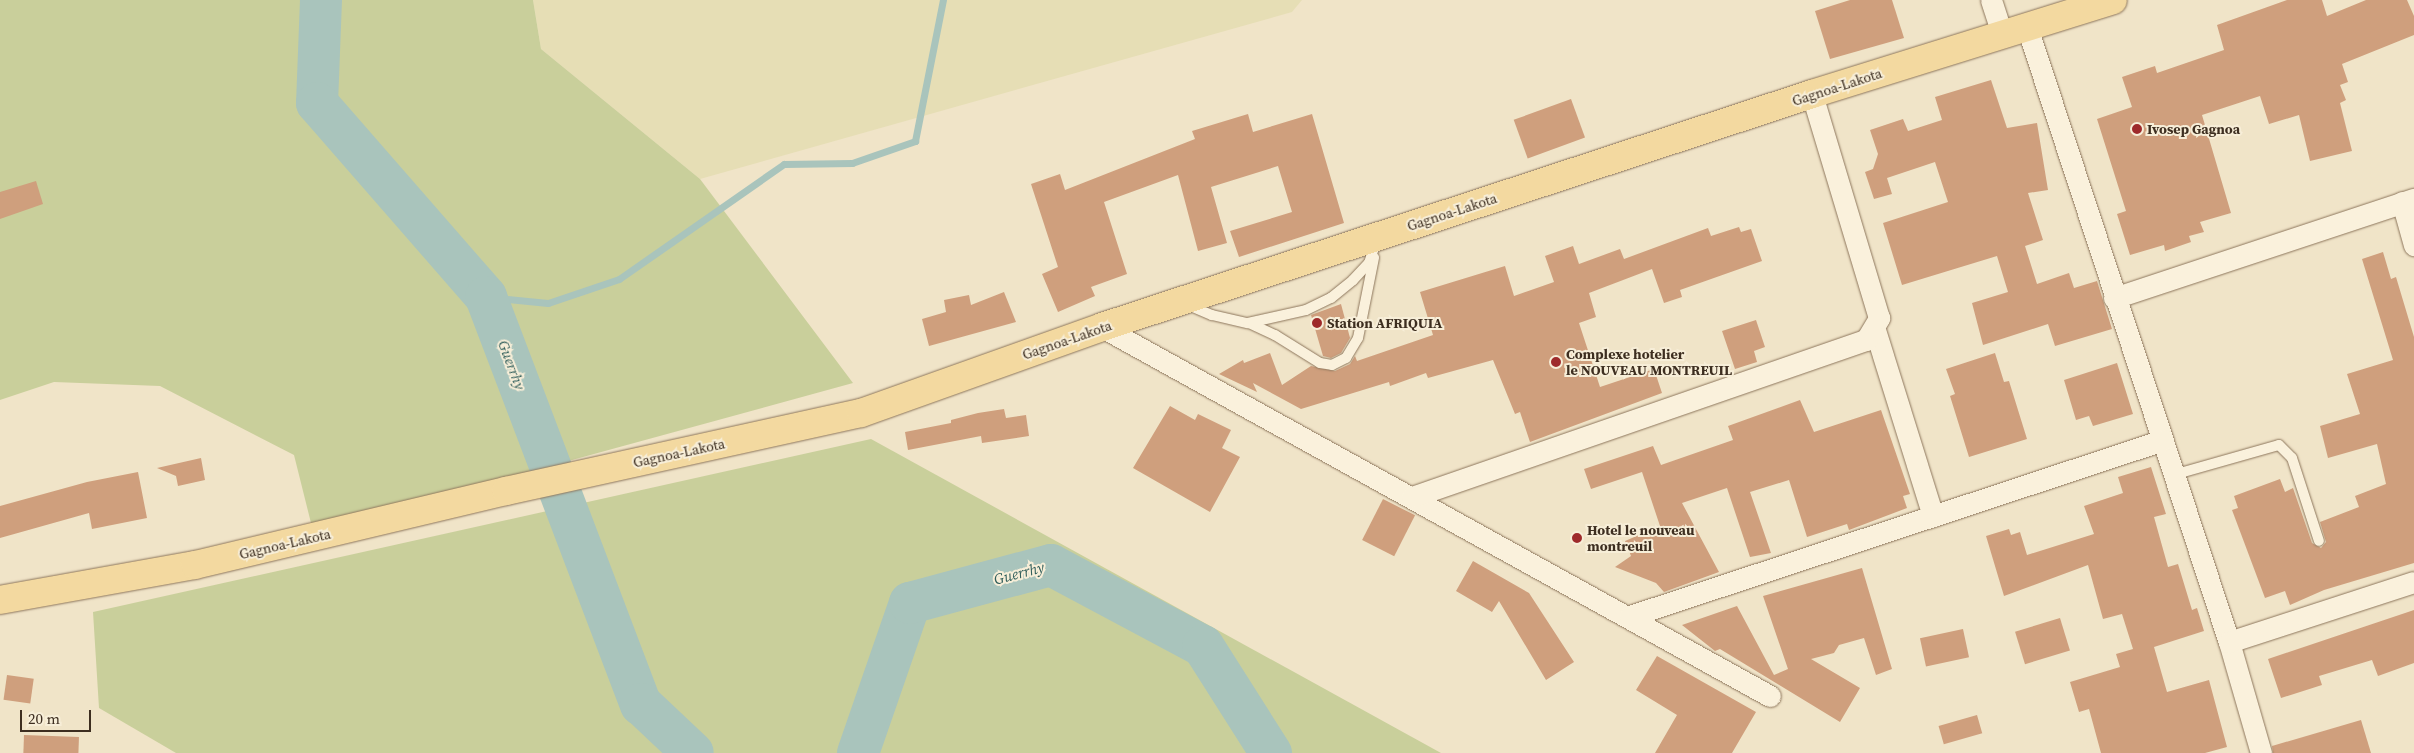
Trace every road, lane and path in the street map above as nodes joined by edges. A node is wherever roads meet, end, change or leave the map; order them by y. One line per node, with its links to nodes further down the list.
1 (1991, 0): 3 (street)
2 (2113, 0): 3 (main road, Gagnoa-Lakota)
3 (2014, 30): 4 (main road, Gagnoa-Lakota); 8 (street)
4 (1812, 94): 6 (main road, Gagnoa-Lakota); 12 (street)
5 (2408, 201): 7 (street); 8 (street)
6 (1378, 237): 9 (main road, Gagnoa-Lakota); 10 (lane); 10 (lane)
7 (2414, 244)
8 (2114, 298): 13 (street)
9 (1180, 302): 10 (lane); 11 (main road, Gagnoa-Lakota)
10 (1248, 323)
11 (1102, 328): 15 (street); 19 (main road, Gagnoa-Lakota)
12 (1875, 330): 15 (street); 16 (street)
13 (2163, 440): 14 (street); 16 (street)
14 (2172, 475): 17 (lane); 21 (street)
15 (1412, 497): 20 (street)
16 (1933, 516): 20 (street)
17 (2319, 541)
18 (2414, 582): 21 (street)
19 (0, 600)
20 (1630, 616): 22 (street)
21 (2229, 642): 23 (street)
22 (1770, 696)
23 (2261, 753)

